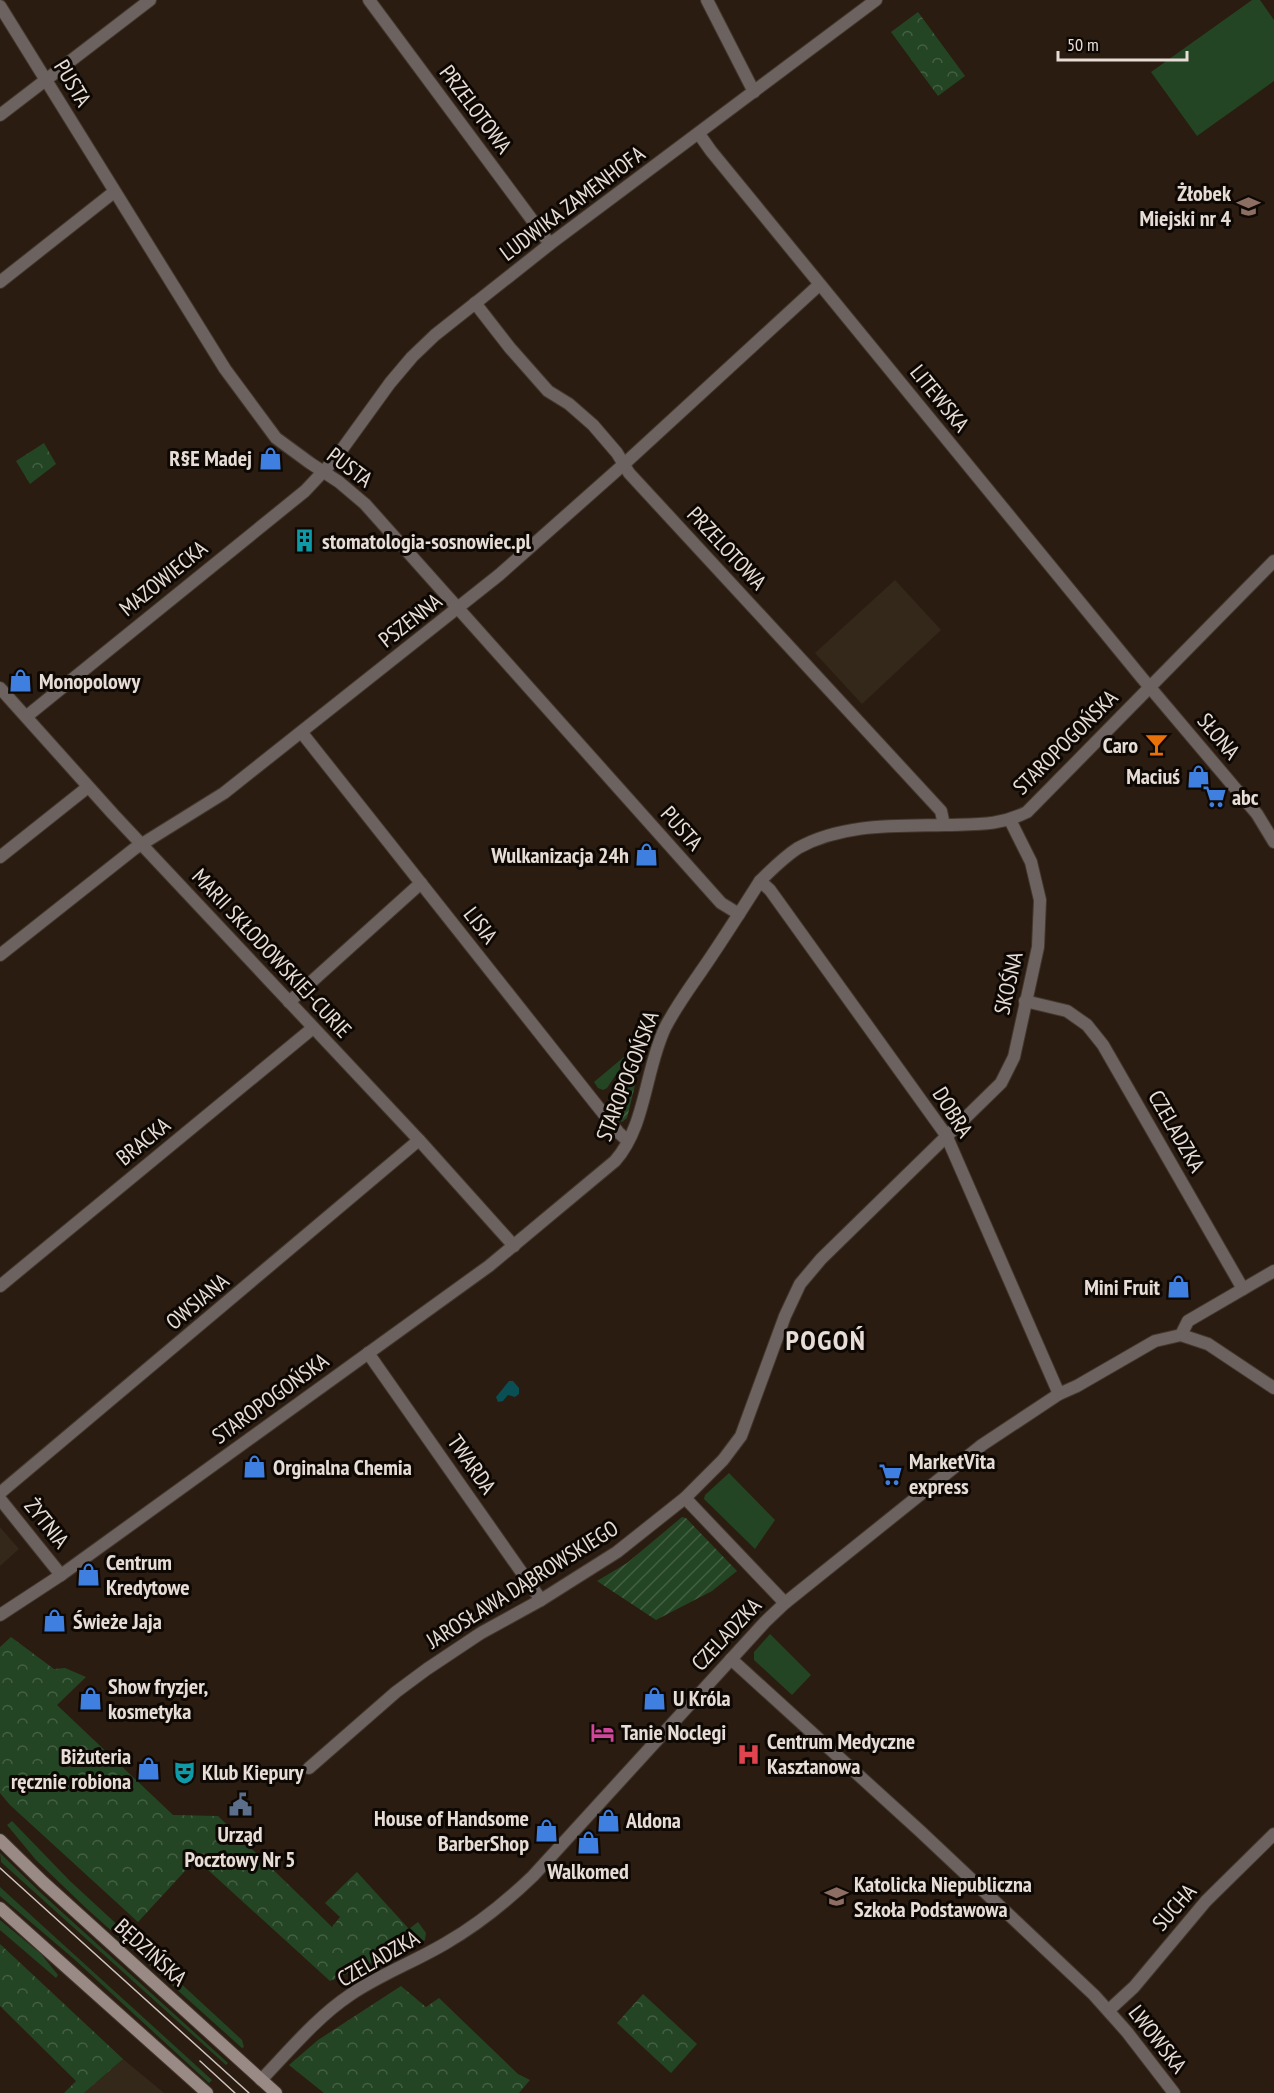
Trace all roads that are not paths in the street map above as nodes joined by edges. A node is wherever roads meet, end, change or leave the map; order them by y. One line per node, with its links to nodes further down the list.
1 (150, 0): 6 (street)
2 (369, 0): 11 (street, PRZELOTOWA)
3 (707, 0): 7 (street)
4 (876, 0): 7 (street, LUDWIKA ZAMENHOFA)
5 (0, 6): 6 (street, PUSTA)
6 (47, 80): 8 (street); 10 (street, PUSTA)
7 (754, 92): 9 (street, LUDWIKA ZAMENHOFA)
8 (0, 115)
9 (699, 134): 11 (street, LUDWIKA ZAMENHOFA); 13 (street, LITEWSKA)
10 (114, 192): 12 (street); 16 (street, PUSTA)
11 (550, 243): 14 (street, LUDWIKA ZAMENHOFA)
12 (0, 282)
13 (819, 285): 15 (street, PSZENNA); 19 (street, LITEWSKA)
14 (475, 303): 15 (street, PRZELOTOWA); 16 (street, LUDWIKA ZAMENHOFA)
15 (623, 465): 18 (street, PSZENNA); 25 (street, PRZELOTOWA)
16 (323, 471): 18 (street, PUSTA); 21 (street, MAZOWIECKA)
17 (1274, 561): 19 (street, STAROPOGOŃSKA)
18 (459, 608): 22 (street, PSZENNA); 31 (street, PUSTA)
19 (1150, 686): 24 (street, STAROPOGOŃSKA); 26 (street, SŁONA)
20 (0, 687): 21 (street, MARII SKŁODOWSKIEJ-CURIE)
21 (27, 716): 23 (street, MARII SKŁODOWSKIEJ-CURIE)
22 (302, 733): 27 (street, PSZENNA); 30 (street, LISIA)
23 (88, 787): 27 (street, MARII SKŁODOWSKIEJ-CURIE); 28 (street)
24 (1010, 820): 25 (street, STAROPOGOŃSKA); 33 (street, SKOŚNA)
25 (944, 825): 29 (street, STAROPOGOŃSKA)
26 (1274, 842)
27 (142, 844): 32 (street, PSZENNA); 34 (street, MARII SKŁODOWSKIEJ-CURIE)
28 (0, 856)
29 (760, 881): 31 (street, STAROPOGOŃSKA); 36 (street, DOBRA)
30 (421, 883): 34 (street); 38 (street, LISIA)
31 (739, 914): 38 (street, STAROPOGOŃSKA)
32 (0, 955)
33 (1025, 1001): 36 (street, SKOŚNA); 42 (street, CZELADZKA)
34 (289, 1002): 35 (street, MARII SKŁODOWSKIEJ-CURIE)
35 (313, 1028): 37 (street, MARII SKŁODOWSKIEJ-CURIE); 41 (street, BRACKA)
36 (946, 1135): 46 (street, DOBRA); 48 (street, JAROSŁAWA DĄBROWSKIEGO)
37 (419, 1140): 39 (street, MARII SKŁODOWSKIEJ-CURIE); 47 (street, OWSIANA)
38 (628, 1141): 39 (street, STAROPOGOŃSKA)
39 (514, 1246): 44 (street, STAROPOGOŃSKA)
40 (1274, 1271): 42 (street)
41 (0, 1286)
42 (1243, 1289): 43 (street)
43 (1181, 1335): 45 (street); 46 (street, CZELADZKA)
44 (368, 1353): 50 (street, STAROPOGOŃSKA); 51 (street, TWARDA)
45 (1274, 1388)
46 (1059, 1394): 52 (street, CZELADZKA)
47 (0, 1493)
48 (685, 1498): 51 (street, JAROSŁAWA DĄBROWSKIEGO); 52 (street)
49 (0, 1499): 50 (street, ŻYTNIA)
50 (61, 1575): 53 (street, STAROPOGOŃSKA)
51 (541, 1600): 56 (street, JAROSŁAWA DĄBROWSKIEGO)
52 (785, 1603): 55 (street, CZELADZKA)
53 (6, 1607): 54 (street, STAROPOGOŃSKA)
54 (0, 1615)
55 (731, 1659): 60 (street, LWOWSKA); 61 (street, CZELADZKA)
56 (309, 1768)
57 (1274, 1834): 60 (street, SUCHA)
58 (0, 1840): 61 (street, BĘDZIŃSKA)
59 (0, 1908): 62 (street)
60 (1109, 2010): 64 (street, LWOWSKA)
61 (261, 2080): 63 (street, BĘDZIŃSKA)
62 (207, 2093)
63 (276, 2093)
64 (1174, 2093)

